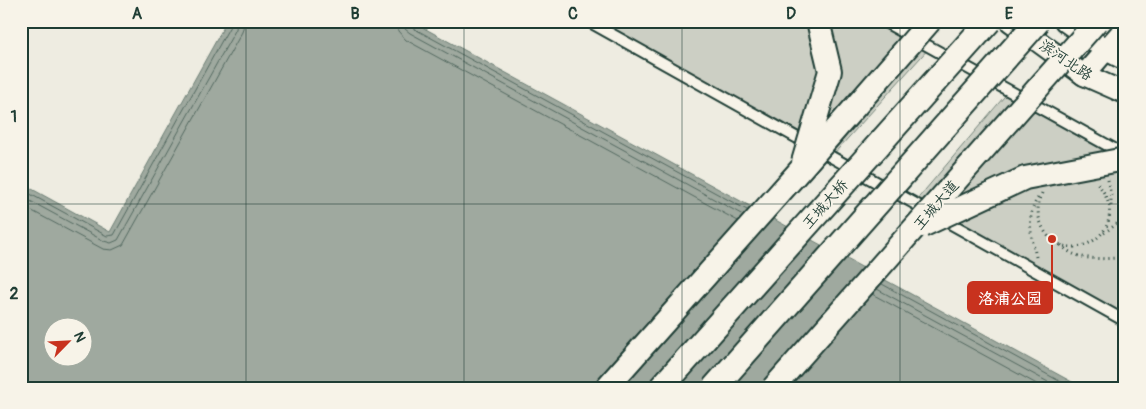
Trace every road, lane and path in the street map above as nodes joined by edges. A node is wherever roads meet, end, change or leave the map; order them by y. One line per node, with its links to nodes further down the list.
1 (588, 21): 24 (street)
2 (818, 21): 17 (main road, bridge)
3 (883, 21): 15 (street)
4 (930, 21): 17 (main road, bridge)
5 (989, 21): 27 (highway, 王城大桥, bridge)
6 (1010, 21): 13 (main road, 滨河北路)
7 (1038, 21): 28 (highway, bridge)
8 (1065, 21): 11 (main road, 滨河北路)
9 (1097, 21): 20 (main road, 王城大道, bridge)
10 (1125, 28): 11 (main road)
11 (1106, 50): 12 (main road, 滨河北路); 13 (main road)
12 (1125, 60)
13 (1084, 75): 14 (main road, 滨河北路)
14 (1125, 93)
15 (1125, 155)
16 (1125, 159): 20 (main road, bridge)
17 (801, 169): 26 (main road, bridge)
18 (1092, 179): 21 (path)
19 (1125, 218): 21 (path)
20 (914, 230): 29 (main road, 王城大道, bridge)
21 (1092, 243): 22 (path)
22 (1061, 245): 23 (path); 24 (path)
23 (1125, 258)
24 (1043, 275): 25 (street)
25 (1125, 320)
26 (606, 388)
27 (661, 388)
28 (714, 388)
29 (773, 388)

